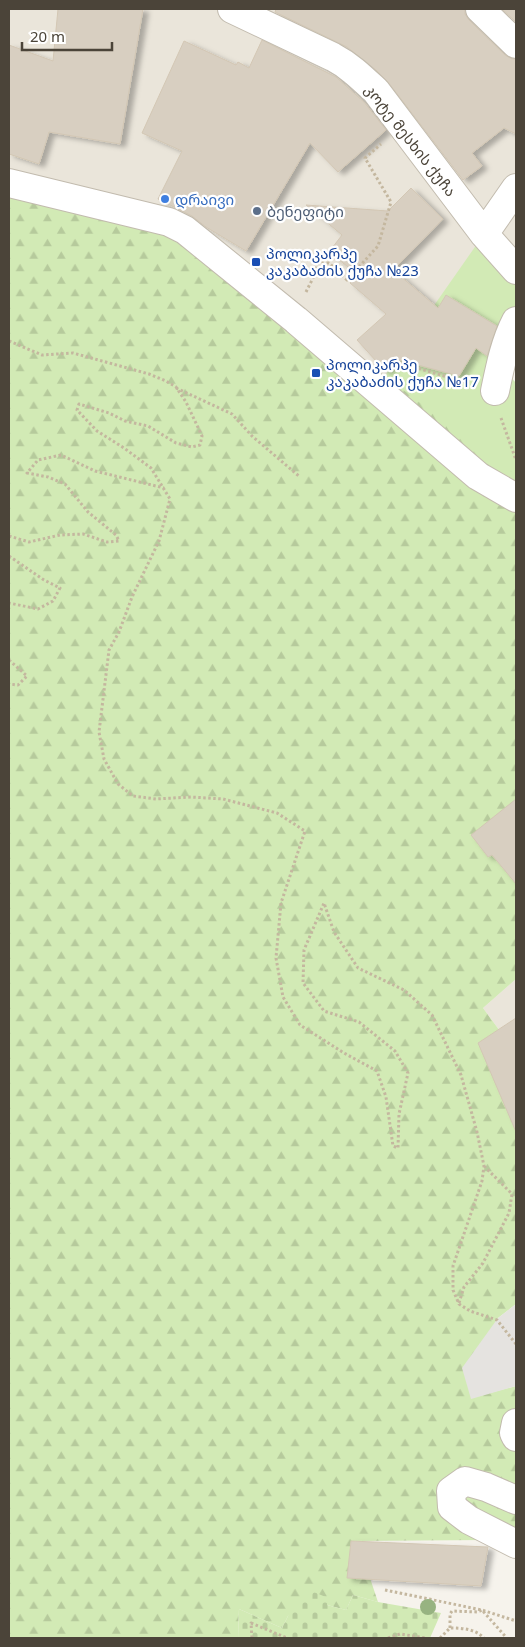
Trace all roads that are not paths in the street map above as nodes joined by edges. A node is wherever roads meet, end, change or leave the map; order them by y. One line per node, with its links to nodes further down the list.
1 (232, 9): 6 (street, კოტე მესხის ქუჩა)
2 (480, 9): 3 (street)
3 (516, 44)
4 (9, 183): 10 (street)
5 (516, 188): 6 (street)
6 (484, 234): 7 (street, კოტე მესხის ქუჩა)
7 (516, 270)
8 (516, 321): 9 (street)
9 (495, 391)
10 (516, 498)
11 (516, 1424): 12 (street)
12 (516, 1437)
13 (516, 1500): 14 (street)
14 (516, 1544)

